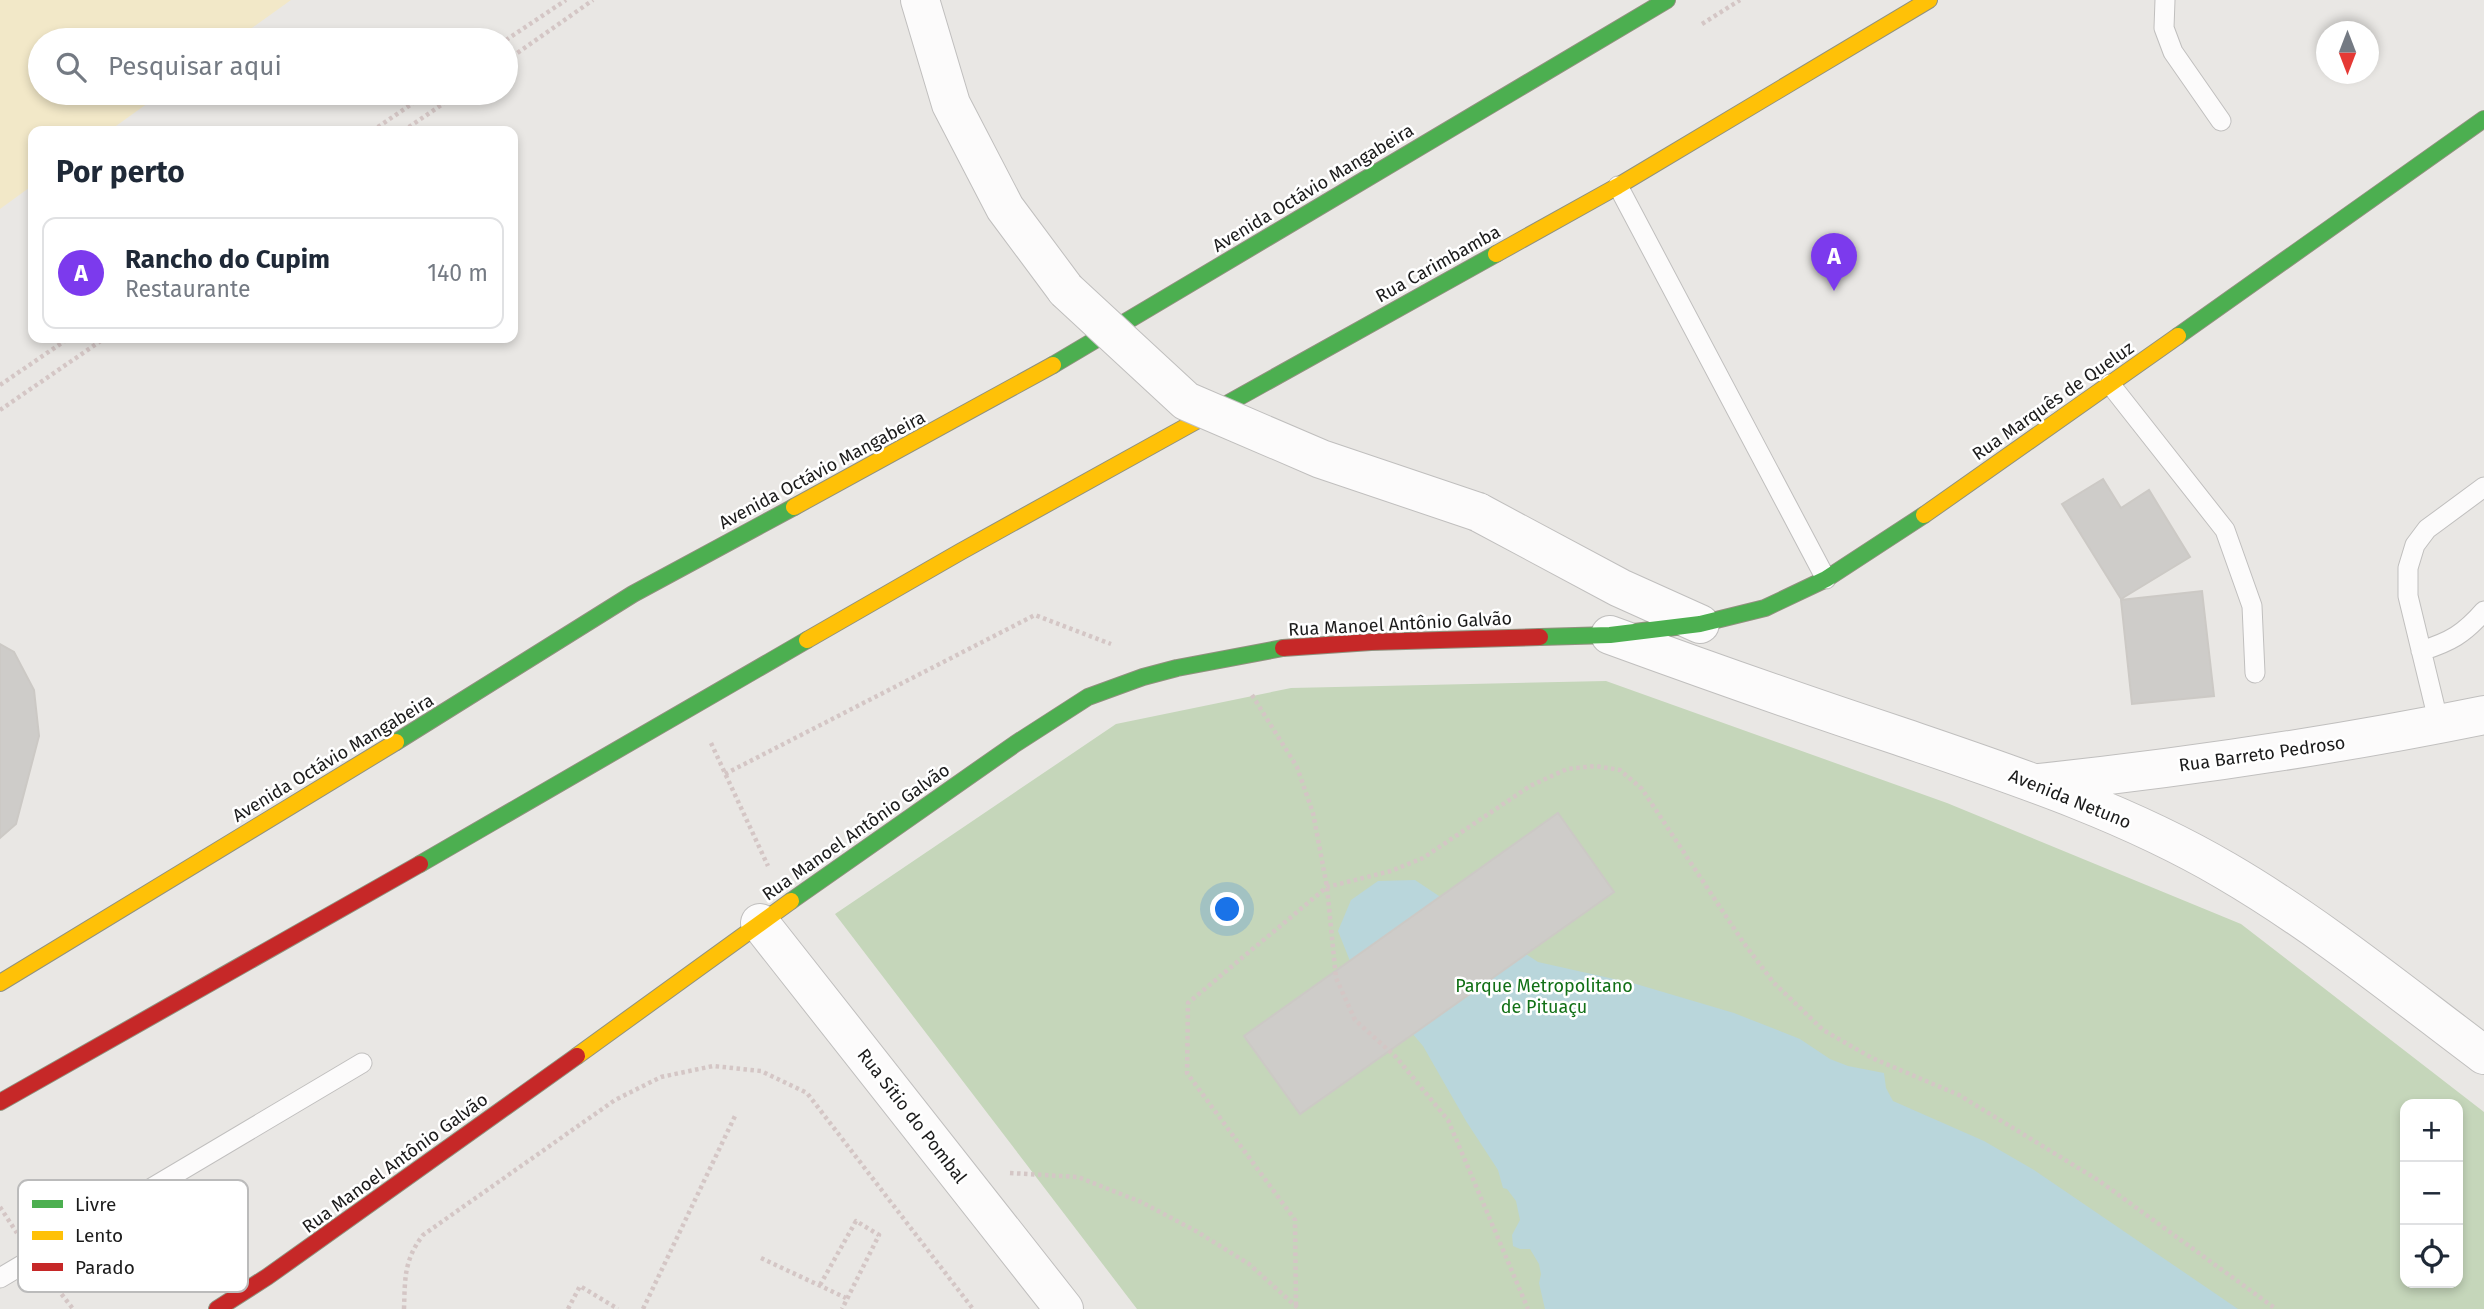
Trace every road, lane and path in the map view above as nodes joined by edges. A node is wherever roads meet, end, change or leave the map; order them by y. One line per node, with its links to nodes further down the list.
1 (566, 0): 7 (path)
2 (593, 0): 8 (path)
3 (920, 0): 24 (street, bridge)
4 (1667, 0): 37 (main road, Avenida Octávio Mangabeira)
5 (1929, 0): 15 (main road, Rua Carimbamba)
6 (2165, 0): 12 (lane)
7 (518, 32)
8 (518, 53)
9 (410, 105): 13 (path)
10 (442, 105): 14 (path)
11 (2484, 119): 18 (main road, Rua Marquês de Queluz)
12 (2221, 121)
13 (379, 126)
14 (411, 126)
15 (1618, 186): 22 (lane); 30 (main road, Rua Carimbamba)
16 (62, 343): 19 (path)
17 (98, 343): 20 (path)
18 (2110, 384): 22 (main road, Rua Marquês de Queluz); 29 (lane)
19 (0, 385)
20 (0, 410)
21 (2484, 487): 27 (lane)
22 (1826, 579): 24 (main road, Rua Marquês de Queluz)
23 (2484, 611): 27 (lane)
24 (1700, 624): 25 (main road, Rua Marquês de Queluz)
25 (1610, 635): 28 (main road, Rua Manoel Antônio Galvão); 34 (street, Avenida Netuno)
26 (1112, 644): 33 (path)
27 (2421, 652): 32 (lane)
28 (1228, 657): 35 (path); 36 (main road, Rua Manoel Antônio Galvão)
29 (2255, 673)
30 (694, 705): 33 (path); 40 (main road)
31 (2484, 715): 32 (street, Rua Barreto Pedroso)
32 (2439, 724): 34 (street, Rua Barreto Pedroso)
33 (725, 774): 36 (path)
34 (2038, 784): 38 (street, Avenida Netuno)
35 (1327, 887): 51 (path); 60 (path); 61 (path)
36 (773, 914): 42 (street, Rua Sítio do Pombal); 48 (main road, Rua Manoel Antônio Galvão)
37 (0, 983)
38 (2484, 1055)
39 (362, 1063): 43 (lane)
40 (0, 1102)
41 (735, 1116): 56 (path)
42 (961, 1178): 51 (path); 59 (street, Rua Sítio do Pombal)
43 (165, 1180)
44 (761, 1258): 47 (path)
45 (18, 1267): 46 (lane)
46 (0, 1278)
47 (820, 1286): 50 (path); 50 (path)
48 (248, 1289)
49 (243, 1292): 52 (main road, Rua Manoel Antônio Galvão)
50 (846, 1298): 57 (path)
51 (1297, 1307)
52 (216, 1309)
53 (404, 1309): 58 (path)
54 (568, 1309): 55 (path)
55 (618, 1309)
56 (643, 1309)
57 (842, 1309)
58 (973, 1309)
59 (1064, 1309)
60 (1526, 1309)
61 (2276, 1309)

